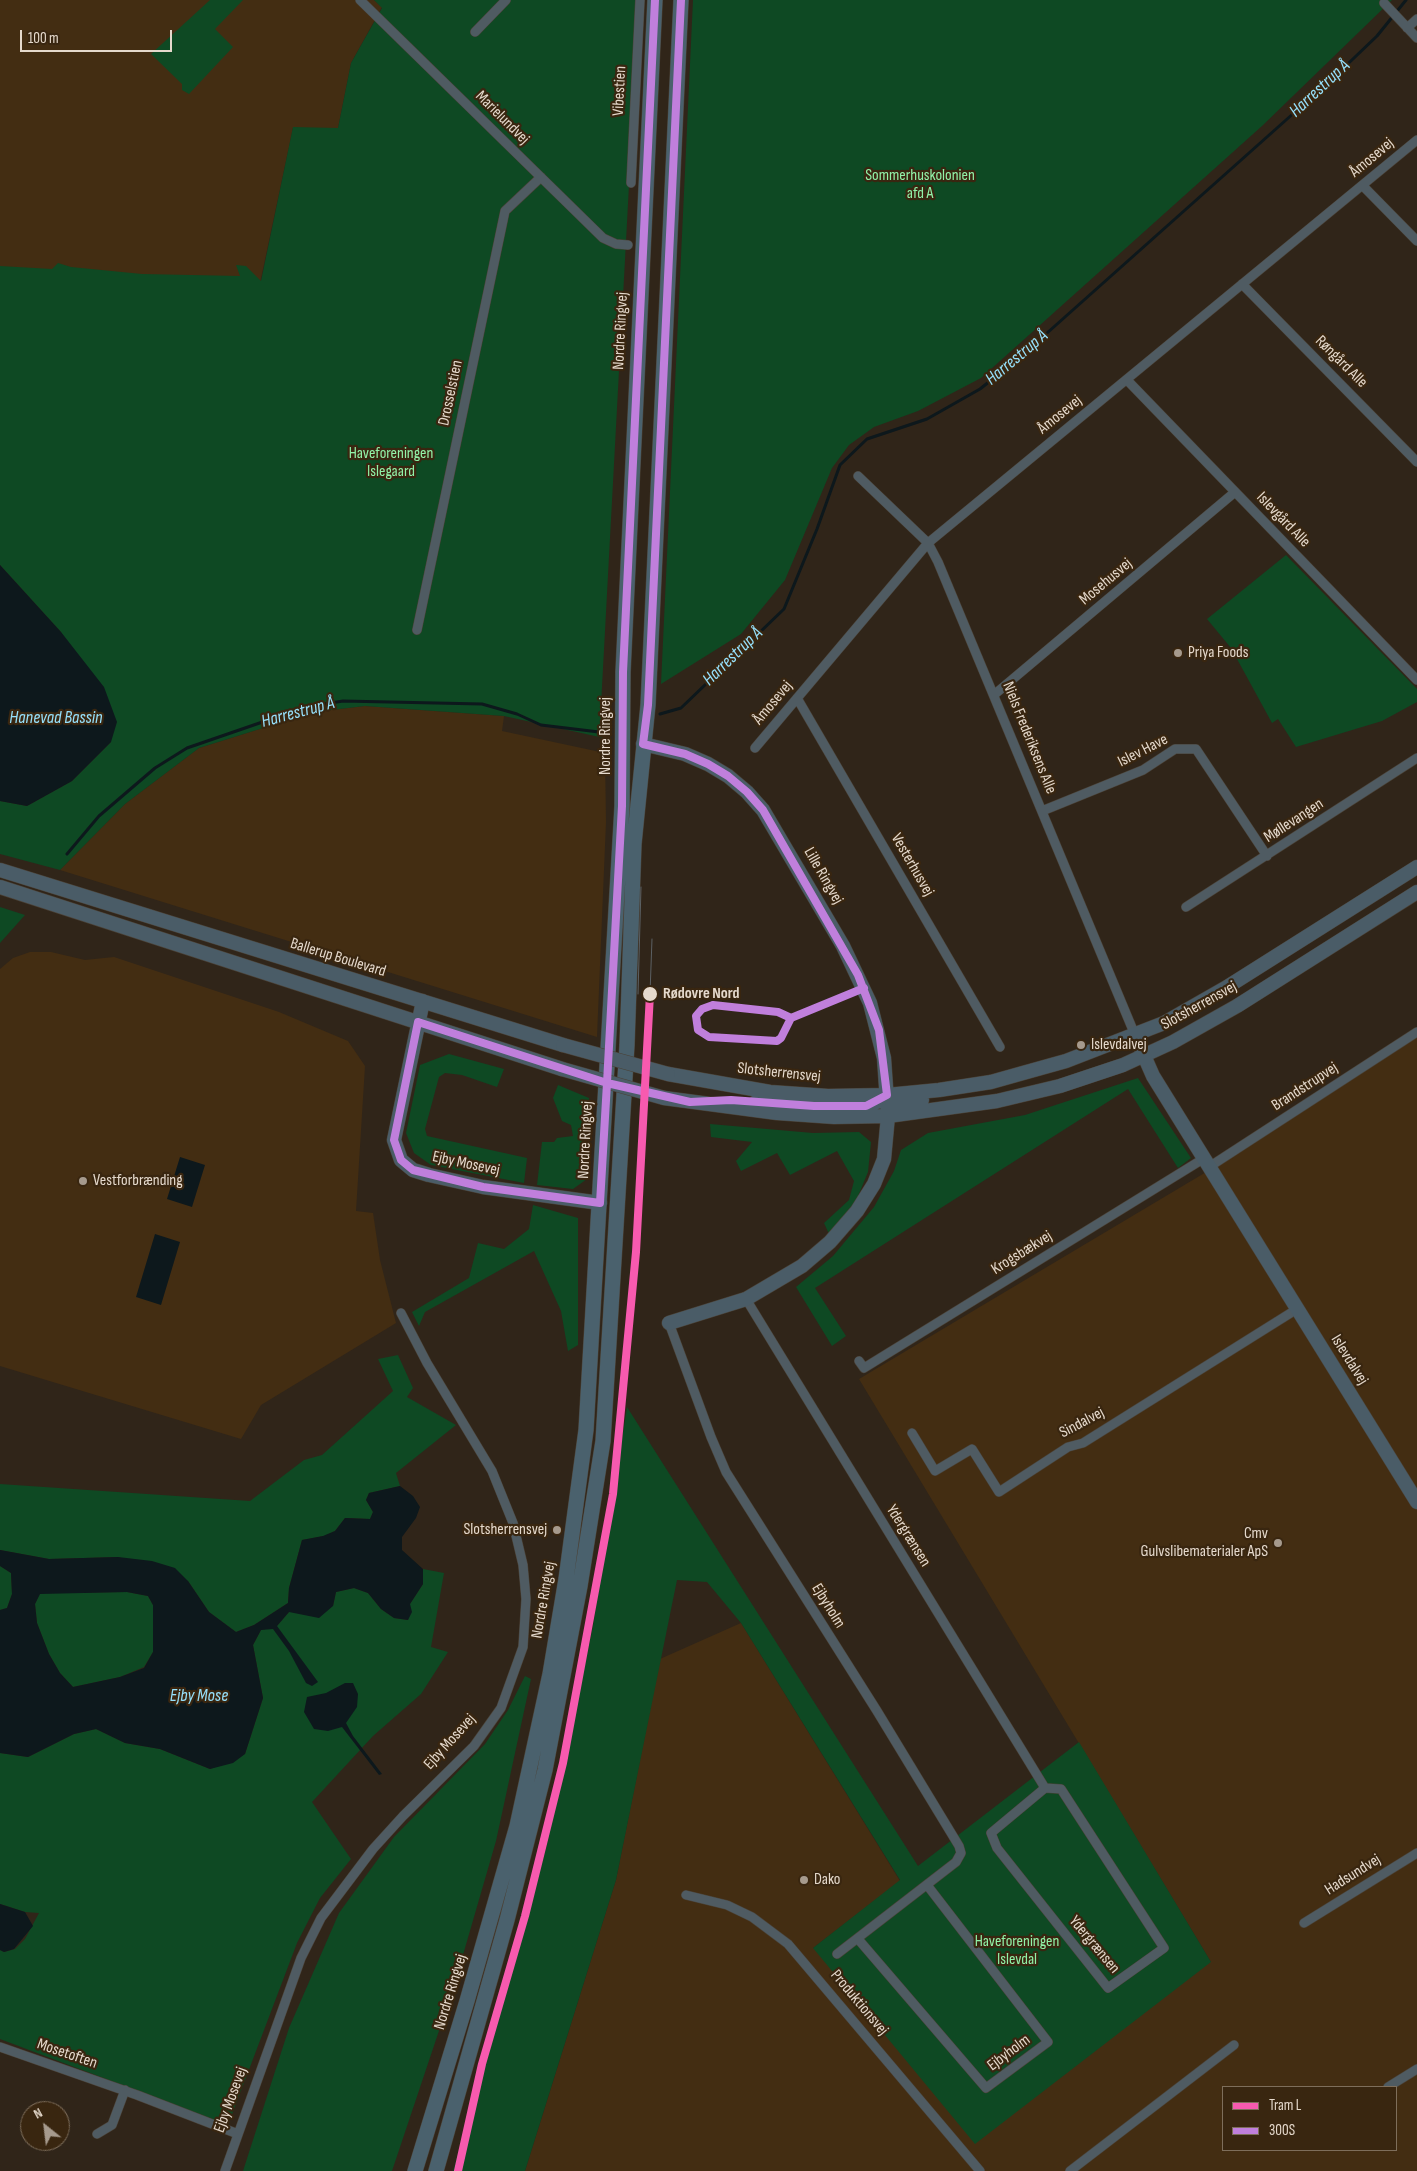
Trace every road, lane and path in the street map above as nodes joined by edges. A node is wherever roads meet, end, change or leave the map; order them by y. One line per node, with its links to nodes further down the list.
1 (360, 0): 12 (street, Marielundvej)
2 (506, 0): 9 (street)
3 (640, 0): 13 (street, Vibestien)
4 (655, 0): 49 (main road, Nordre Ringvej)
5 (681, 0): 27 (main road, Nordre Ringvej)
6 (1385, 4): 8 (street)
7 (1417, 18): 8 (street)
8 (1404, 24): 10 (street)
9 (475, 32)
10 (1417, 38)
11 (1417, 140): 14 (street, Åmosevej)
12 (540, 177): 16 (street, Marielundvej); 23 (street, Drosselstien)
13 (631, 183)
14 (1364, 186): 15 (street); 17 (street, Åmosevej)
15 (1417, 241)
16 (628, 245)
17 (1242, 284): 18 (street, Åmosevej); 19 (street, Røngård Alle)
18 (1127, 380): 21 (street, Islevgård Alle); 22 (street, Åmosevej)
19 (1417, 462)
20 (858, 476): 22 (street, Niels Frederiksens Alle)
21 (1236, 492): 24 (street, Islevgård Alle); 25 (street, Mosehusvej)
22 (928, 543): 25 (street, Niels Frederiksens Alle); 26 (street, Åmosevej)
23 (417, 630)
24 (1417, 680)
25 (995, 694): 30 (street, Niels Frederiksens Alle)
26 (797, 698): 28 (street, Åmosevej); 41 (street, Vesterhusvej)
27 (643, 744): 45 (street, Lille Ringvej); 73 (main road, Nordre Ringvej)
28 (755, 748)
29 (1417, 758): 31 (street, Møllevangen)
30 (1042, 811): 31 (street, Islev Have); 40 (street, Niels Frederiksens Alle)
31 (1268, 856): 36 (street, Møllevangen)
32 (1417, 867): 40 (street, Slotsherrensvej)
33 (0, 870): 37 (street, Ballerup Boulevard)
34 (0, 887): 38 (street)
35 (1417, 892): 42 (street, Slotsherrensvej)
36 (1186, 907)
37 (423, 1002): 38 (street, Ejby Mosevej); 44 (street, Ballerup Boulevard, bridge)
38 (418, 1022): 46 (street, Slotsherrensvej, bridge); 49 (street, Ejby Mosevej)
39 (1417, 1032): 48 (street, Brandstrupvej)
40 (1136, 1035): 42 (street, Islevdalvej); 43 (street, Slotsherrensvej)
41 (1000, 1048)
42 (1144, 1056): 47 (street, Slotsherrensvej); 48 (street, Islevdalvej)
43 (1023, 1073): 45 (street, Slotsherrensvej); 47 (street, Slotsherrensvej)
44 (668, 1074): 45 (street, Slotsherrensvej)
45 (887, 1095): 46 (street, Slotsherrensvej); 47 (street)
46 (690, 1102): 47 (street, Slotsherrensvej)
47 (888, 1116): 50 (street)
48 (1206, 1163): 51 (street, Islevdalvej); 54 (street, Krogsbækvej)
49 (600, 1203): 72 (main road, Nordre Ringvej)
50 (746, 1299): 53 (street); 57 (street, Ydergrænsen)
51 (1297, 1309): 55 (street, Sindalvej); 56 (street, Islevdalvej)
52 (401, 1313): 70 (street, Ejby Mosevej)
53 (669, 1323): 59 (street, Ejbyholm)
54 (859, 1361)
55 (912, 1433)
56 (1417, 1502)
57 (1045, 1788): 57 (street, Ydergrænsen)
58 (1417, 1853): 61 (street, Hadsundvej)
59 (927, 1885): 62 (street, Ejbyholm); 62 (street, Ejbyholm)
60 (686, 1894): 74 (street, Produktionsvej)
61 (1304, 1923)
62 (858, 1938): 63 (street, Ejbyholm)
63 (837, 1954)
64 (1234, 2045): 75 (street)
65 (0, 2047): 68 (street, Mosetoften)
66 (1417, 2069): 67 (street)
67 (1390, 2086)
68 (125, 2090): 69 (street); 70 (street, Mosetoften)
69 (97, 2134)
70 (238, 2134): 71 (street, Ejby Mosevej)
71 (225, 2171)
72 (416, 2171)
73 (436, 2171)
74 (980, 2171)
75 (1070, 2171)

